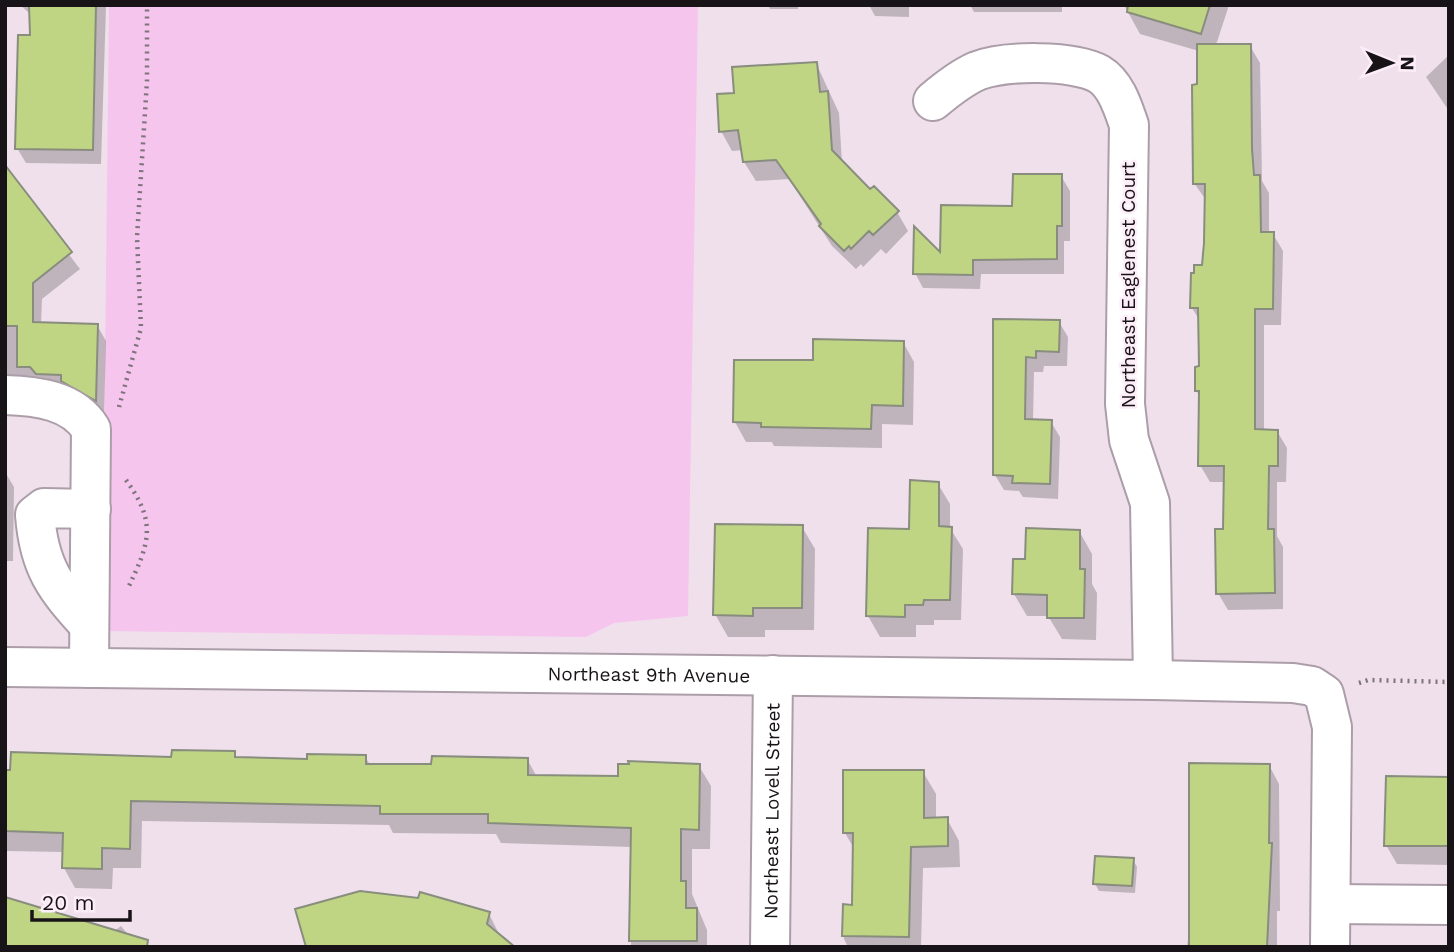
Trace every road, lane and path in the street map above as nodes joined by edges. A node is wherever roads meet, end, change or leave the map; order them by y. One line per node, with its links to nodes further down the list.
1 (146, 5): 4 (path)
2 (933, 101): 12 (street, Northeast Eaglenest Court)
3 (5, 395): 6 (street)
4 (117, 419)
5 (123, 473): 7 (path)
6 (91, 509): 8 (street); 8 (street)
7 (125, 598)
8 (89, 625): 10 (street)
9 (5, 667): 10 (street, Northeast 9th Avenue)
10 (89, 668): 11 (street, Northeast 9th Avenue)
11 (773, 675): 12 (street, Northeast 9th Avenue); 17 (street, Northeast Lovell Street)
12 (1153, 680): 15 (street, Northeast 9th Avenue)
13 (1449, 682): 14 (path)
14 (1359, 683)
15 (1331, 904): 16 (street); 18 (street, Northeast 9th Avenue)
16 (1449, 905)
17 (770, 947)
18 (1331, 947)

